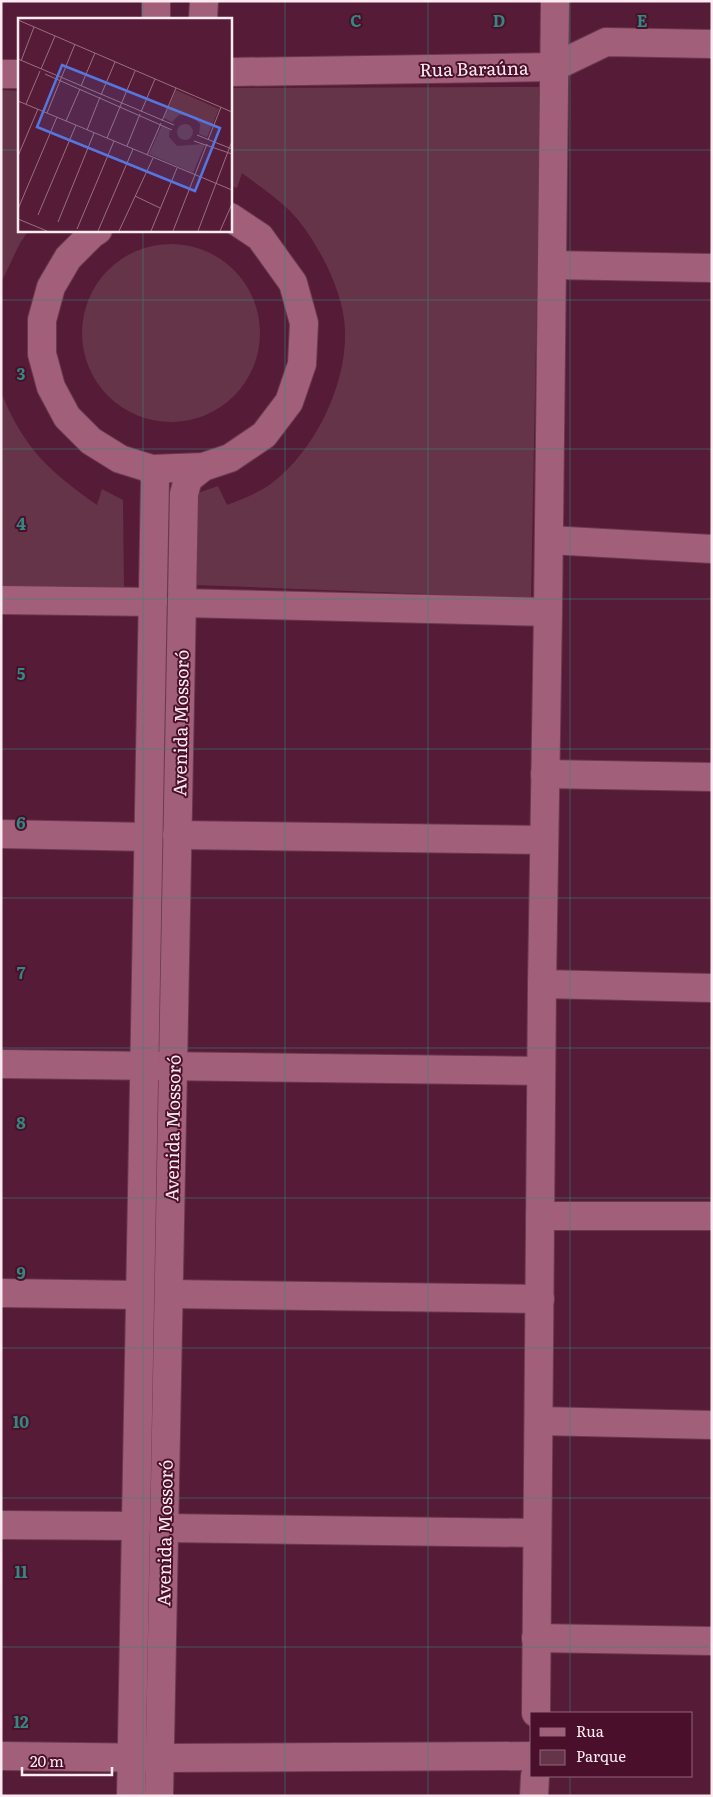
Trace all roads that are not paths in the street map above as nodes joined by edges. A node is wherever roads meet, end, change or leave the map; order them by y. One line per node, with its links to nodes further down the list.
1 (156, 1): 4 (street)
2 (204, 1): 5 (street)
3 (555, 1): 7 (street)
4 (156, 18)
5 (203, 18)
6 (712, 44): 7 (street, Rua Baraúna)
7 (554, 67): 8 (street, Rua Baraúna); 13 (street)
8 (231, 72)
9 (1, 74): 10 (street)
10 (18, 74)
11 (231, 218): 15 (street)
12 (96, 231): 16 (street)
13 (552, 265): 14 (street); 17 (street)
14 (712, 268)
15 (203, 467): 16 (street); 21 (street, Avenida Mossoró)
16 (152, 469): 20 (street)
17 (549, 540): 18 (street); 22 (street)
18 (712, 550)
19 (1, 600): 20 (street)
20 (153, 602): 27 (street)
21 (182, 603): 22 (street); 26 (street, Avenida Mossoró)
22 (548, 612): 23 (street)
23 (545, 774): 24 (street); 28 (street)
24 (712, 776)
25 (1, 834): 27 (street)
26 (178, 835): 28 (street); 32 (street, Avenida Mossoró)
27 (148, 837): 33 (street)
28 (544, 840): 29 (street)
29 (542, 984): 30 (street); 34 (street)
30 (712, 988)
31 (1, 1064): 33 (street)
32 (173, 1066): 33 (street); 34 (street); 38 (street, Avenida Mossoró)
33 (144, 1067): 39 (street)
34 (541, 1071): 35 (street)
35 (540, 1216): 36 (street); 40 (street)
36 (712, 1216)
37 (1, 1293): 39 (street)
38 (169, 1294): 40 (street); 45 (street, Avenida Mossoró)
39 (140, 1295): 44 (street)
40 (540, 1298): 41 (street)
41 (539, 1421): 42 (street); 46 (street)
42 (712, 1425)
43 (1, 1525): 44 (street)
44 (136, 1526): 52 (street)
45 (164, 1528): 46 (street); 53 (street, Avenida Mossoró)
46 (537, 1533): 47 (street)
47 (536, 1638): 48 (street); 49 (street)
48 (712, 1641)
49 (536, 1712)
50 (1, 1756): 52 (street)
51 (530, 1756): 53 (street)
52 (132, 1757): 53 (street); 55 (street)
53 (160, 1758): 56 (street, Avenida Mossoró)
54 (535, 1777): 57 (street)
55 (131, 1796)
56 (159, 1796)
57 (534, 1796)

